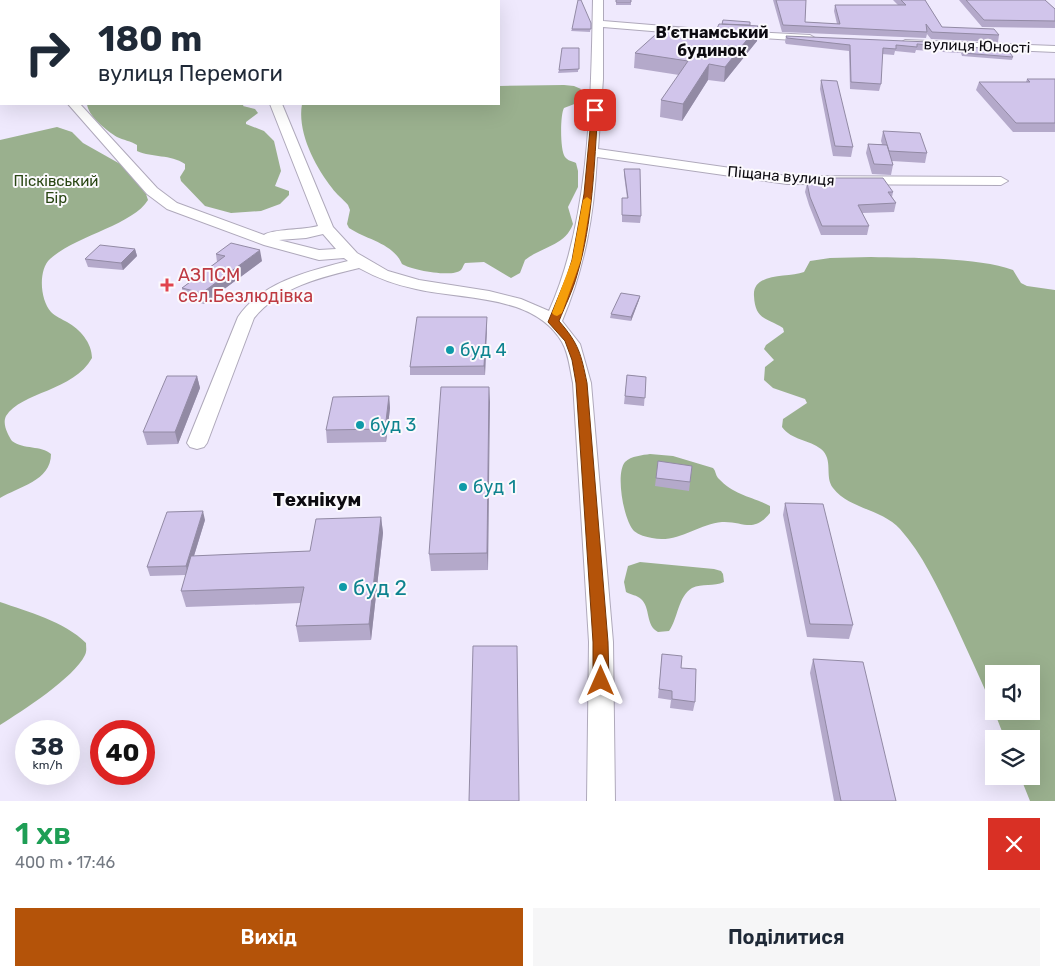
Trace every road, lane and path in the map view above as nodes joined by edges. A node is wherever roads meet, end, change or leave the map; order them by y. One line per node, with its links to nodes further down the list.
1 (598, 0): 2 (street)
2 (599, 24): 3 (street); 10 (street)
3 (700, 32)
4 (724, 34): 5 (street)
5 (819, 39)
6 (897, 43): 7 (street, вулиця Юності)
7 (1055, 49)
8 (75, 105): 13 (street)
9 (276, 105): 12 (street)
10 (592, 152): 11 (street, Піщана вулиця); 15 (street)
11 (1001, 181)
12 (326, 228): 13 (street); 14 (street)
13 (252, 236): 14 (street)
14 (353, 258): 15 (street); 16 (street)
15 (553, 322): 17 (street)
16 (197, 443)
17 (601, 801)

